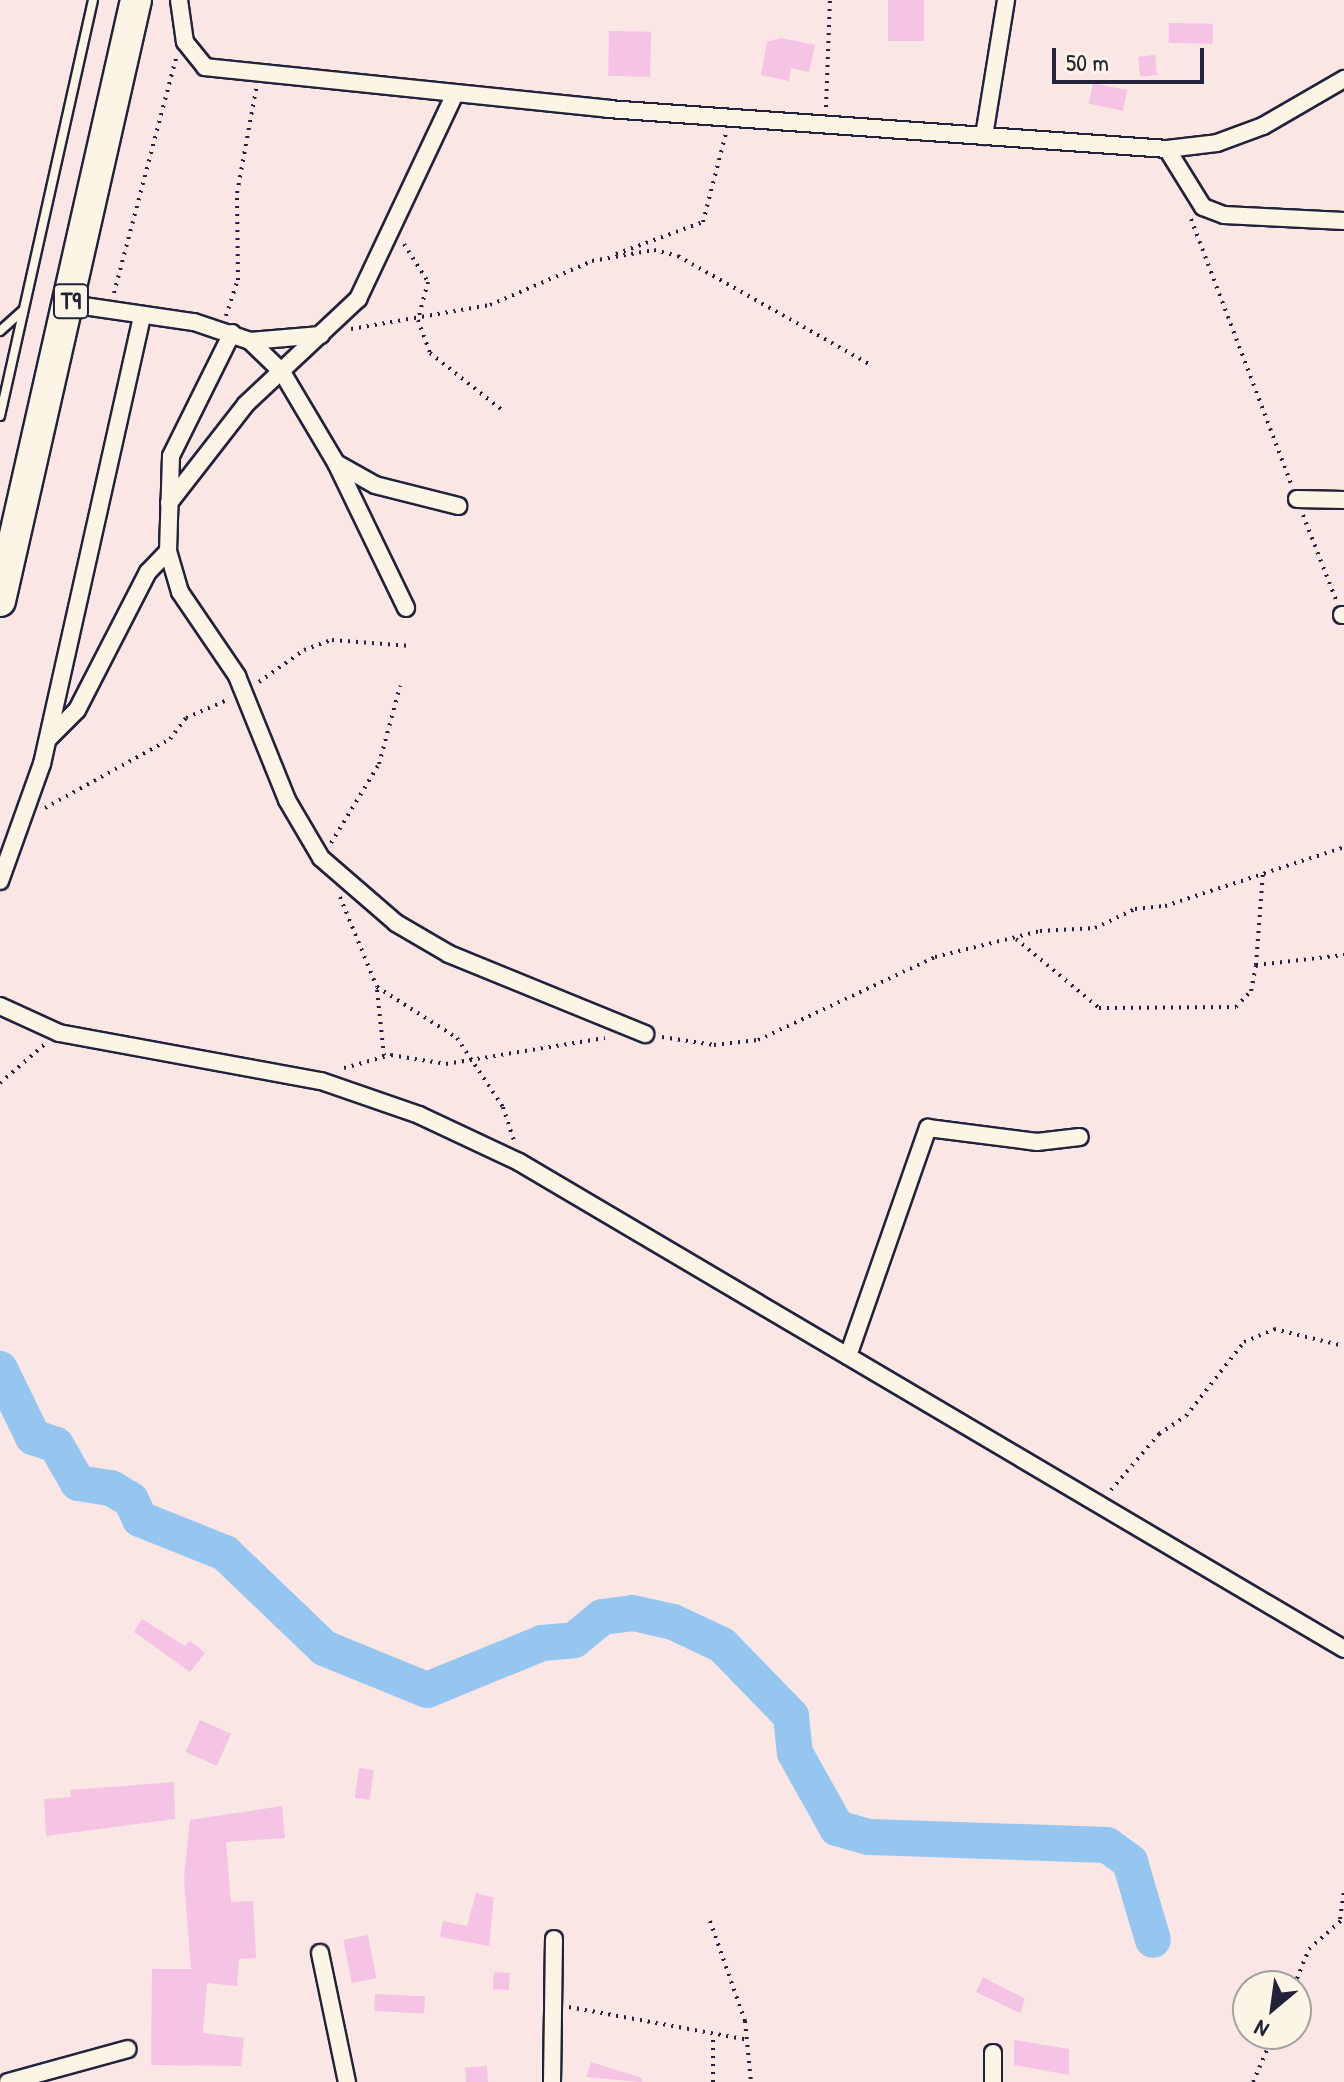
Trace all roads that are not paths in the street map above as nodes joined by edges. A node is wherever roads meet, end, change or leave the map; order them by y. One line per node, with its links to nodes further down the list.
1 (93, 0): 11 (lane)
2 (136, 0): 10 (highway, T9)
3 (179, 0): 6 (street)
4 (1006, 0): 7 (street)
5 (1344, 79): 8 (street)
6 (455, 94): 7 (street); 15 (street)
7 (984, 136): 8 (street)
8 (1167, 149): 9 (street)
9 (1344, 221)
10 (70, 304): 12 (street); 25 (highway, T9)
11 (23, 311): 13 (lane); 18 (lane)
12 (142, 317): 14 (street); 27 (street)
13 (0, 331)
14 (226, 331): 16 (street); 23 (street)
15 (321, 335): 16 (street); 17 (street)
16 (250, 341): 17 (street)
17 (282, 372): 19 (street); 23 (street)
18 (0, 416)
19 (336, 463): 22 (street); 26 (street)
20 (1297, 499): 21 (street)
21 (1344, 500)
22 (458, 506)
23 (166, 508): 24 (street)
24 (168, 551): 27 (street); 30 (street)
25 (0, 601)
26 (406, 608)
27 (48, 739): 28 (street)
28 (0, 881)
29 (0, 1006): 32 (street)
30 (645, 1034)
31 (1080, 1137): 32 (street)
32 (848, 1356): 33 (street)
33 (1343, 1646)
34 (554, 1939): 40 (street)
35 (320, 1953): 39 (street)
36 (128, 2049): 38 (street)
37 (993, 2053): 41 (street)
38 (8, 2082)
39 (347, 2082)
40 (552, 2082)
41 (993, 2082)

